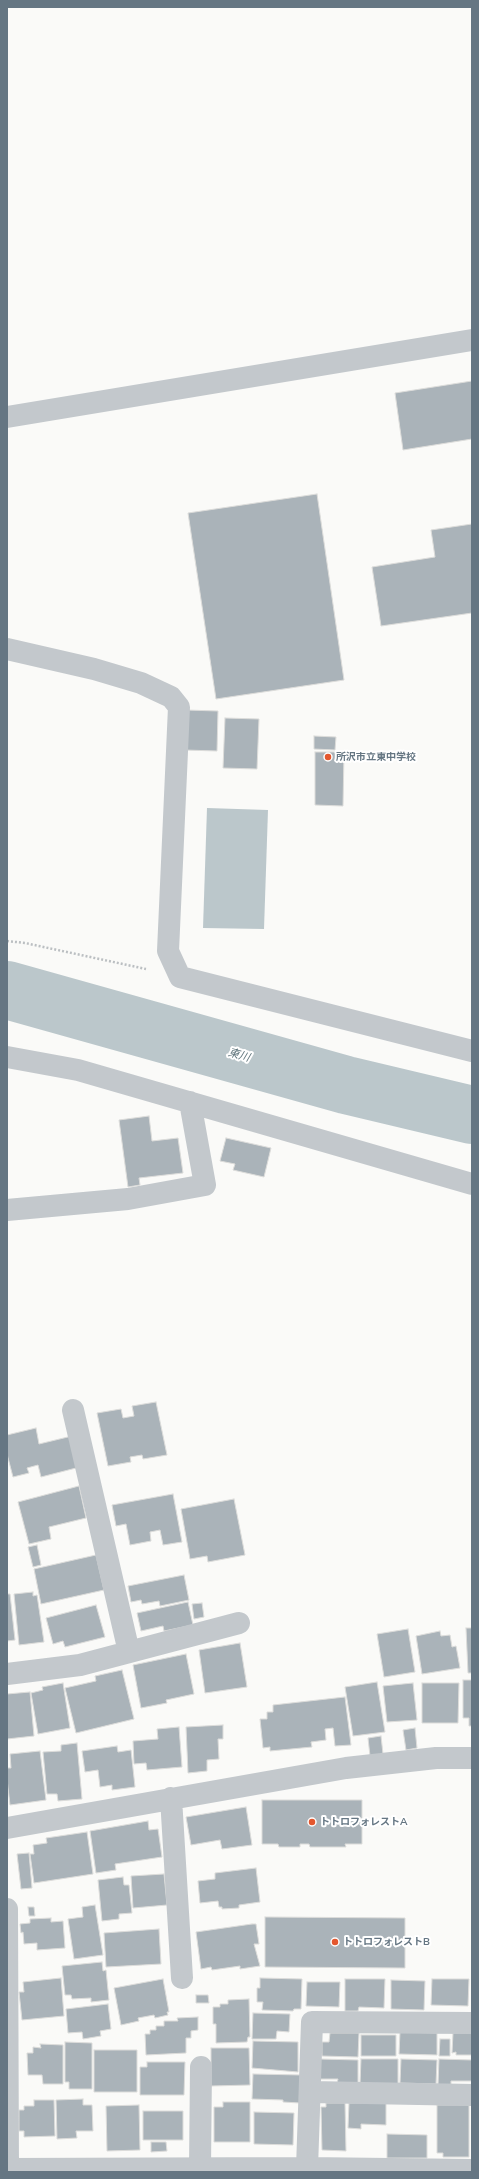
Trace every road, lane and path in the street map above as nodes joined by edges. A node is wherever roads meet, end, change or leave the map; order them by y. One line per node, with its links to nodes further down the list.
1 (472, 340): 2 (street)
2 (7, 417)
3 (7, 649): 5 (street)
4 (7, 941): 5 (path)
5 (180, 977): 6 (street)
6 (472, 1051)
7 (7, 1057): 8 (street)
8 (190, 1102): 9 (street); 10 (street)
9 (472, 1184)
10 (7, 1210)
11 (72, 1410): 13 (street)
12 (239, 1623): 13 (street)
13 (129, 1652): 14 (street)
14 (7, 1674)
15 (472, 1758): 16 (street)
16 (171, 1798): 17 (street); 19 (street)
17 (7, 1828)
18 (7, 1909): 26 (street)
19 (182, 1978)
20 (472, 2023): 22 (street)
21 (200, 2067): 25 (street)
22 (311, 2092): 23 (street); 24 (street)
23 (472, 2095)
24 (307, 2168): 25 (street); 27 (street)
25 (195, 2169): 26 (street)
26 (8, 2170)
27 (472, 2170)

